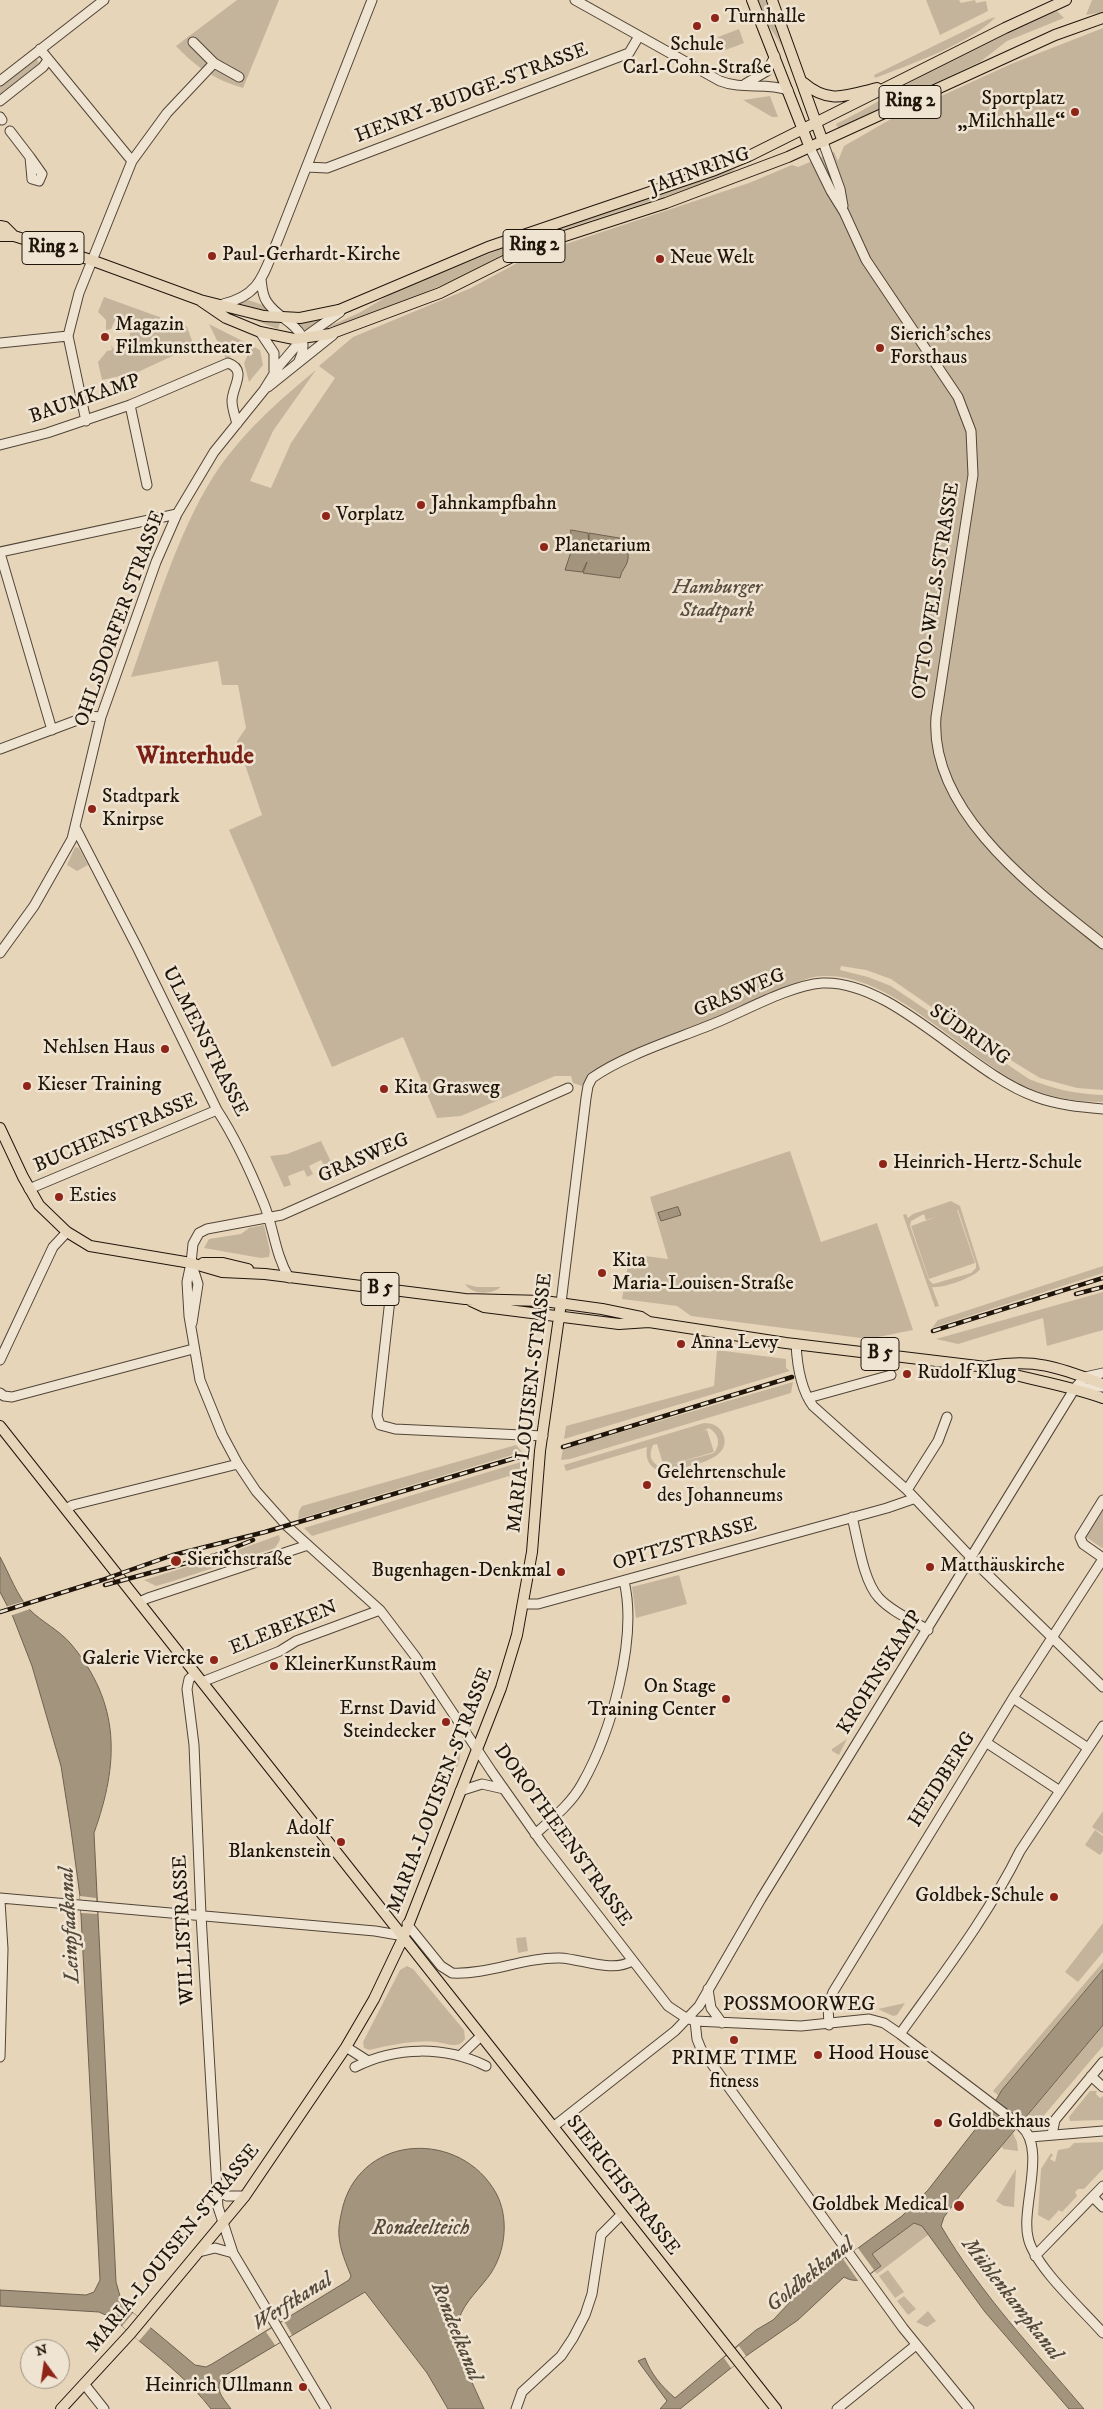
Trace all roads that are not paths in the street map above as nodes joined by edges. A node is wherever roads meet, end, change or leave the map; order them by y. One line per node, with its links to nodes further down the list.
1 (104, 0): 10 (street)
2 (372, 0): 28 (street)
3 (575, 0): 8 (street)
4 (752, 0): 11 (main road, OTTO-WELS-STRASSE)
5 (772, 0): 16 (main road, OTTO-WELS-STRASSE)
6 (1066, 0): 17 (main road, JAHNRING / Ring 2)
7 (1103, 18): 24 (main road, JAHNRING / Ring 2)
8 (639, 36): 18 (street); 28 (street, HENRY-BUDGE-STRASSE)
9 (193, 42): 13 (street)
10 (40, 49): 12 (street); 15 (street)
11 (775, 56): 18 (street); 19 (main road, OTTO-WELS-STRASSE)
12 (48, 60): 20 (street); 27 (street)
13 (214, 63): 14 (street); 27 (street)
14 (239, 77)
15 (0, 81)
16 (803, 83): 17 (main road); 21 (main road, OTTO-WELS-STRASSE)
17 (894, 83): 21 (main road, JAHNRING / Ring 2)
18 (741, 85): 19 (street)
19 (788, 90): 22 (main road, OTTO-WELS-STRASSE)
20 (0, 100)
21 (817, 122): 22 (main road, JAHNRING / Ring 2); 24 (main road, OTTO-WELS-STRASSE)
22 (803, 130): 25 (main road, OTTO-WELS-STRASSE); 37 (main road, JAHNRING / Ring 2)
23 (10, 131): 26 (street)
24 (823, 142): 25 (main road, JAHNRING / Ring 2); 29 (street, OTTO-WELS-STRASSE)
25 (810, 148): 29 (street, OTTO-WELS-STRASSE); 39 (main road, JAHNRING / Ring 2)
26 (30, 157)
27 (132, 161): 33 (street)
28 (307, 167): 34 (street)
29 (844, 212): 58 (street, OTTO-WELS-STRASSE)
30 (0, 226): 32 (main road, Ring 2)
31 (0, 236): 32 (main road, Ring 2)
32 (14, 236): 33 (main road, Ring 2)
33 (91, 260): 35 (main road, Ring 2); 41 (street)
34 (261, 279): 36 (street); 38 (street)
35 (200, 300): 36 (main road, Ring 2); 40 (main road, Ring 2)
36 (223, 304): 38 (main road, Ring 2)
37 (346, 308): 38 (main road, Ring 2); 42 (street, OHLSDORFER STRASSE)
38 (286, 319): 42 (street)
39 (340, 331): 42 (main road, JAHNRING / Ring 2); 44 (street, OHLSDORFER STRASSE)
40 (260, 332): 42 (main road, Ring 2); 45 (street)
41 (68, 336): 43 (street); 48 (street)
42 (302, 339): 44 (street); 45 (street, OHLSDORFER STRASSE)
43 (0, 344)
44 (299, 360): 46 (street, OHLSDORFER STRASSE)
45 (274, 374): 46 (street, OHLSDORFER STRASSE)
46 (264, 390): 49 (street, OHLSDORFER STRASSE)
47 (130, 405): 48 (street, BAUMKAMP); 49 (street, BAUMKAMP); 51 (street)
48 (86, 420): 50 (street, BAUMKAMP)
49 (237, 424): 52 (street, OHLSDORFER STRASSE)
50 (0, 445)
51 (147, 485)
52 (177, 514): 53 (street); 54 (street, OHLSDORFER STRASSE)
53 (0, 552): 55 (street)
54 (101, 717): 55 (street); 57 (street, OHLSDORFER STRASSE)
55 (52, 730): 56 (street)
56 (0, 749)
57 (75, 827): 59 (street, OHLSDORFER STRASSE); 64 (street, ULMENSTRASSE)
58 (1103, 944)
59 (0, 954)
60 (820, 983): 61 (street, GRASWEG); 63 (street, SÜDRING)
61 (592, 1078): 73 (street, MARIA-LOUISEN-STRASSE)
62 (568, 1088): 67 (street, GRASWEG)
63 (1103, 1109)
64 (217, 1110): 66 (street, BUCHENSTRASSE); 67 (street, ULMENSTRASSE)
65 (0, 1128): 66 (main road, B 5)
66 (29, 1190): 68 (main road, B 5)
67 (268, 1218): 69 (street, GRASWEG); 70 (street, ULMENSTRASSE)
68 (67, 1232): 69 (main road, B 5); 78 (street)
69 (192, 1263): 70 (main road, B 5); 77 (street, DOROTHEENSTRASSE)
70 (289, 1278): 71 (main road, B 5)
71 (391, 1290): 72 (main road, B 5); 90 (street)
72 (467, 1300): 73 (main road, B 5); 74 (main road, B 5)
73 (561, 1303): 74 (main road, MARIA-LOUISEN-STRASSE); 75 (main road, B 5)
74 (559, 1316): 75 (main road, B 5); 90 (main road, MARIA-LOUISEN-STRASSE)
75 (649, 1322): 76 (main road, B 5)
76 (796, 1344): 79 (main road, B 5); 86 (street)
77 (193, 1349): 85 (street); 91 (street, DOROTHEENSTRASSE)
78 (0, 1360)
79 (986, 1367): 82 (main road, B 5); 84 (main road, B 5)
80 (1103, 1373): 82 (street)
81 (891, 1375): 86 (street)
82 (1085, 1377): 83 (main road, B 5); 84 (street, KROHNSKAMP)
83 (1103, 1386): 84 (street)
84 (1075, 1388): 87 (main road, B 5); 98 (street, KROHNSKAMP)
85 (0, 1393)
86 (808, 1398): 92 (street)
87 (1103, 1398)
88 (947, 1417): 92 (street)
89 (0, 1426): 95 (main road, SIERICHSTRASSE)
90 (543, 1436): 102 (main road, MARIA-LOUISEN-STRASSE)
91 (238, 1464): 95 (street); 97 (street, DOROTHEENSTRASSE)
92 (907, 1490): 93 (street)
93 (913, 1499): 96 (street, OPITZSTRASSE); 98 (street)
94 (1103, 1500): 99 (street, HEIDBERG)
95 (66, 1509): 101 (main road, SIERICHSTRASSE)
96 (852, 1517): 100 (street, OPITZSTRASSE); 104 (street)
97 (308, 1545): 101 (street); 103 (street, DOROTHEENSTRASSE)
98 (972, 1557): 104 (street, KROHNSKAMP); 105 (street)
99 (1103, 1558): 105 (street, HEIDBERG)
100 (624, 1581): 102 (street, OPITZSTRASSE); 117 (street)
101 (139, 1602): 106 (main road, SIERICHSTRASSE)
102 (524, 1604): 112 (main road, MARIA-LOUISEN-STRASSE)
103 (380, 1610): 107 (street, ELEBEKEN); 112 (street, DOROTHEENSTRASSE)
104 (928, 1630): 125 (street, KROHNSKAMP)
105 (1051, 1637): 108 (street); 109 (street, HEIDBERG)
106 (196, 1674): 107 (main road, SIERICHSTRASSE); 119 (street, WILLISTRASSE)
107 (202, 1682): 121 (main road, SIERICHSTRASSE)
108 (1103, 1687)
109 (1013, 1698): 111 (street, HEIDBERG); 113 (street)
110 (1103, 1726): 113 (street, POSSMOORWEG)
111 (987, 1743): 116 (street); 128 (street, HEIDBERG)
112 (477, 1748): 114 (street, DOROTHEENSTRASSE); 115 (main road, MARIA-LOUISEN-STRASSE)
113 (1088, 1748): 116 (street, POSSMOORWEG)
114 (504, 1789): 115 (street); 117 (street, DOROTHEENSTRASSE)
115 (460, 1791): 120 (main road, MARIA-LOUISEN-STRASSE)
116 (1060, 1791): 129 (street, POSSMOORWEG)
117 (535, 1834): 122 (street, DOROTHEENSTRASSE)
118 (0, 1899): 119 (street); 133 (street)
119 (201, 1915): 121 (street); 145 (street, WILLISTRASSE)
120 (407, 1924): 121 (main road, MARIA-LOUISEN-STRASSE); 123 (street)
121 (404, 1936): 124 (main road, SIERICHSTRASSE); 131 (main road, MARIA-LOUISEN-STRASSE)
122 (632, 1961): 123 (street); 126 (street, DOROTHEENSTRASSE)
123 (441, 1966): 124 (street)
124 (441, 1985): 130 (main road, SIERICHSTRASSE)
125 (708, 1988): 126 (street, KROHNSKAMP); 127 (street)
126 (690, 2020): 127 (street, POSSMOORWEG); 140 (street, KROHNSKAMP); 155 (street)
127 (722, 2023): 128 (street, POSSMOORWEG)
128 (829, 2025): 129 (street, POSSMOORWEG)
129 (900, 2034): 143 (street)
130 (481, 2036): 132 (street); 140 (main road, SIERICHSTRASSE)
131 (346, 2047): 134 (street); 146 (main road, MARIA-LOUISEN-STRASSE)
132 (461, 2055): 134 (street); 137 (street)
133 (0, 2057)
134 (368, 2061): 136 (street)
135 (1103, 2062): 138 (street)
136 (355, 2066)
137 (486, 2066)
138 (1091, 2076): 139 (street); 142 (street)
139 (1103, 2087)
140 (553, 2128): 149 (main road, SIERICHSTRASSE)
141 (1103, 2131): 142 (street)
142 (1052, 2134): 143 (street)
143 (1030, 2137): 153 (street)
144 (1103, 2186): 147 (street)
145 (216, 2188): 146 (street); 150 (street, WILLISTRASSE)
146 (245, 2196): 150 (main road, MARIA-LOUISEN-STRASSE)
147 (1093, 2196): 148 (street); 153 (street)
148 (1103, 2207)
149 (622, 2214): 157 (street); 161 (main road, SIERICHSTRASSE)
150 (222, 2224): 151 (main road, MARIA-LOUISEN-STRASSE); 152 (street, WILLISTRASSE)
151 (199, 2252): 152 (street); 156 (main road, MARIA-LOUISEN-STRASSE)
152 (233, 2253): 160 (street, WILLISTRASSE)
153 (1036, 2256): 154 (street)
154 (1103, 2332)
155 (916, 2345): 162 (street); 163 (street)
156 (85, 2385): 158 (main road, MARIA-LOUISEN-STRASSE); 159 (street)
157 (517, 2406)
158 (61, 2409)
159 (104, 2409)
160 (326, 2409)
161 (776, 2409)
162 (837, 2409)
163 (969, 2409)

